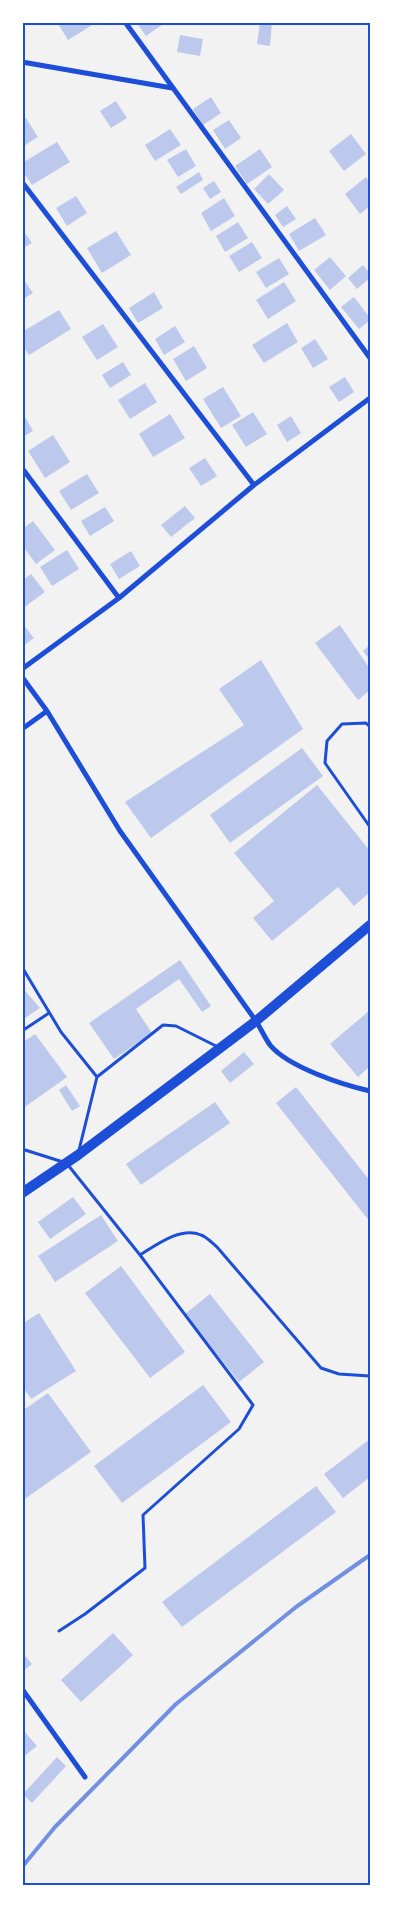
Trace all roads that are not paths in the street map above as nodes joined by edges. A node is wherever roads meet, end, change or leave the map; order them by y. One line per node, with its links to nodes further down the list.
1 (125, 22): 5 (street)
2 (352, 22): 3 (lane)
3 (370, 23)
4 (22, 62): 5 (street)
5 (173, 88): 7 (street)
6 (22, 182): 10 (street)
7 (370, 358)
8 (370, 398): 10 (street)
9 (22, 468): 11 (street)
10 (254, 485): 11 (street)
11 (119, 598): 12 (street)
12 (22, 669)
13 (22, 677): 14 (street)
14 (47, 711): 16 (street); 21 (street)
15 (370, 727): 17 (lane)
16 (22, 729)
17 (370, 827)
18 (370, 925): 21 (main road)
19 (22, 967): 20 (lane)
20 (49, 1013): 22 (lane); 24 (lane)
21 (256, 1022): 23 (main road); 25 (street)
22 (22, 1031)
23 (221, 1048): 24 (lane); 27 (main road)
24 (97, 1077): 27 (lane)
25 (370, 1091)
26 (22, 1150): 28 (lane)
27 (78, 1154): 28 (main road)
28 (66, 1163): 29 (main road); 30 (lane)
29 (22, 1193)
30 (140, 1256): 31 (lane); 32 (lane)
31 (370, 1376)
32 (59, 1631)
33 (22, 1689): 34 (street)
34 (85, 1777)

